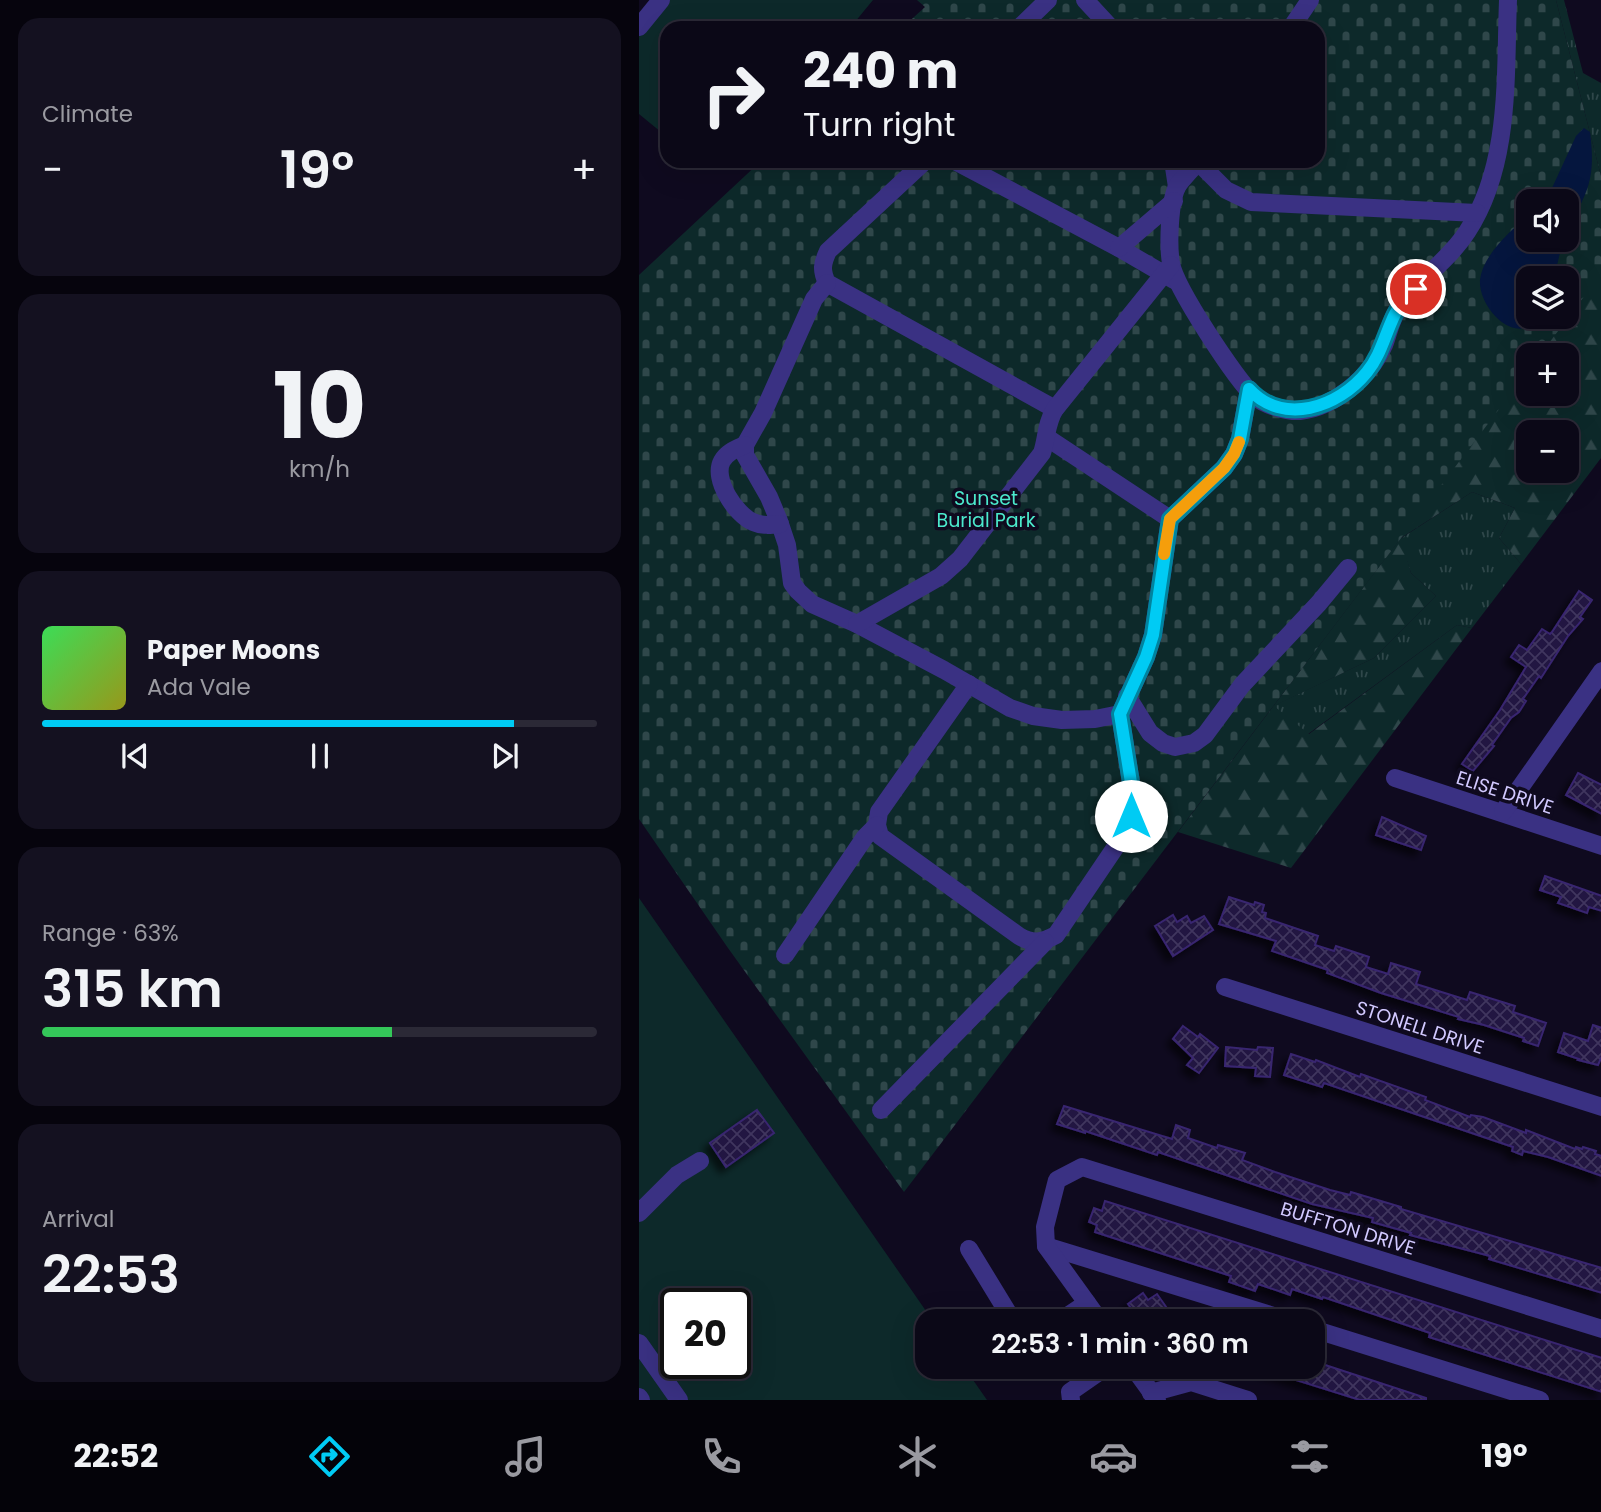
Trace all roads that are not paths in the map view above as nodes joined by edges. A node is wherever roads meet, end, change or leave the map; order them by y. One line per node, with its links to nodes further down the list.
1 (661, 0): 9 (street)
2 (1049, 0): 6 (street)
3 (1085, 0): 7 (street)
4 (1310, 0): 8 (street)
5 (1508, 0): 16 (street)
6 (1026, 21)
7 (1104, 21)
8 (1296, 21)
9 (639, 27)
10 (917, 168): 19 (street)
11 (968, 168): 17 (street)
12 (1173, 168): 15 (street)
13 (1194, 168): 15 (street)
14 (1204, 168): 16 (street)
15 (1175, 194): 17 (street); 18 (street)
16 (1477, 213): 20 (street)
17 (1119, 248): 18 (street)
18 (1171, 274): 20 (street); 21 (street)
19 (827, 283): 21 (street); 23 (street)
20 (1249, 389): 24 (street)
21 (1055, 409): 22 (street)
22 (1046, 437): 24 (street); 27 (street)
23 (745, 445): 25 (street); 25 (street)
24 (1170, 519): 30 (street)
25 (780, 524): 27 (street)
26 (1348, 568): 30 (street)
27 (857, 624): 29 (street)
28 (1601, 671): 33 (street)
29 (969, 684): 31 (street); 34 (street)
30 (1127, 696): 31 (street)
31 (1120, 714): 36 (street)
32 (1395, 778): 33 (street, ELISE DRIVE)
33 (1503, 812): 35 (street, ELISE DRIVE)
34 (877, 825): 36 (street); 37 (street)
35 (1601, 846)
36 (1045, 942): 40 (street)
37 (785, 955)
38 (1225, 986): 39 (street, STONELL DRIVE)
39 (1601, 1107)
40 (881, 1111)
41 (700, 1161): 42 (street)
42 (639, 1213)
43 (1046, 1245): 45 (street); 49 (street); 50 (street, BUFFTON DRIVE)
44 (969, 1249): 46 (street)
45 (1087, 1303): 47 (street); 48 (street)
46 (1006, 1309)
47 (1078, 1309)
48 (1091, 1309)
49 (1251, 1309)
50 (1601, 1329)
51 (1325, 1333): 59 (street)
52 (639, 1343): 56 (street)
53 (1089, 1379): 57 (street)
54 (1142, 1379): 55 (street)
55 (1154, 1396): 58 (street)
56 (675, 1399)
57 (1071, 1400)
58 (1248, 1400)
59 (1540, 1400)

